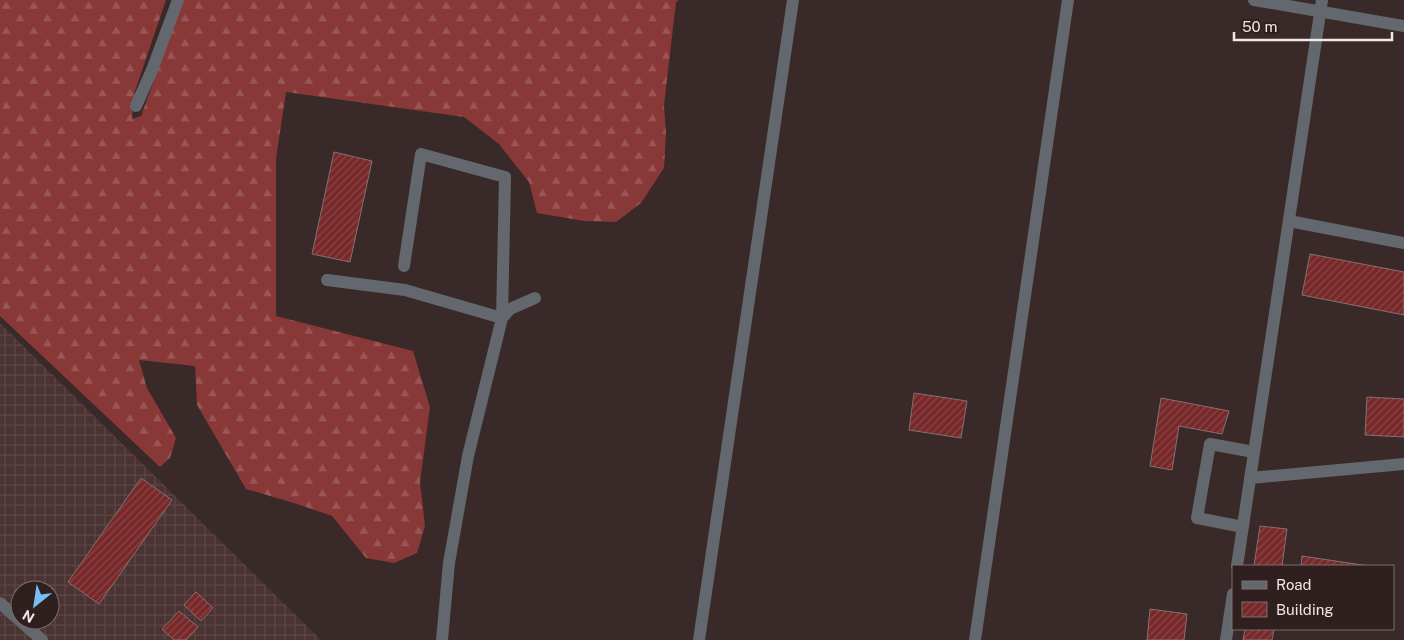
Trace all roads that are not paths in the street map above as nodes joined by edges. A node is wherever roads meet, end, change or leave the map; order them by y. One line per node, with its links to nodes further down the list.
1 (178, 0): 7 (street)
2 (793, 0): 23 (street)
3 (1068, 0): 24 (street)
4 (1254, 0): 5 (street)
5 (1321, 5): 6 (street); 8 (street)
6 (1404, 26)
7 (136, 106)
8 (1289, 221): 9 (street); 14 (street)
9 (1404, 243)
10 (404, 266): 13 (street)
11 (327, 280): 13 (street)
12 (535, 298): 13 (street)
13 (502, 318): 22 (street)
14 (1254, 452): 16 (street); 17 (street)
15 (1404, 464): 16 (street)
16 (1250, 478): 17 (street)
17 (1243, 527): 18 (street)
18 (1237, 565)
19 (1232, 601): 25 (street)
20 (0, 603): 21 (street)
21 (42, 640)
22 (442, 640)
23 (699, 640)
24 (974, 640)
25 (1226, 640)

